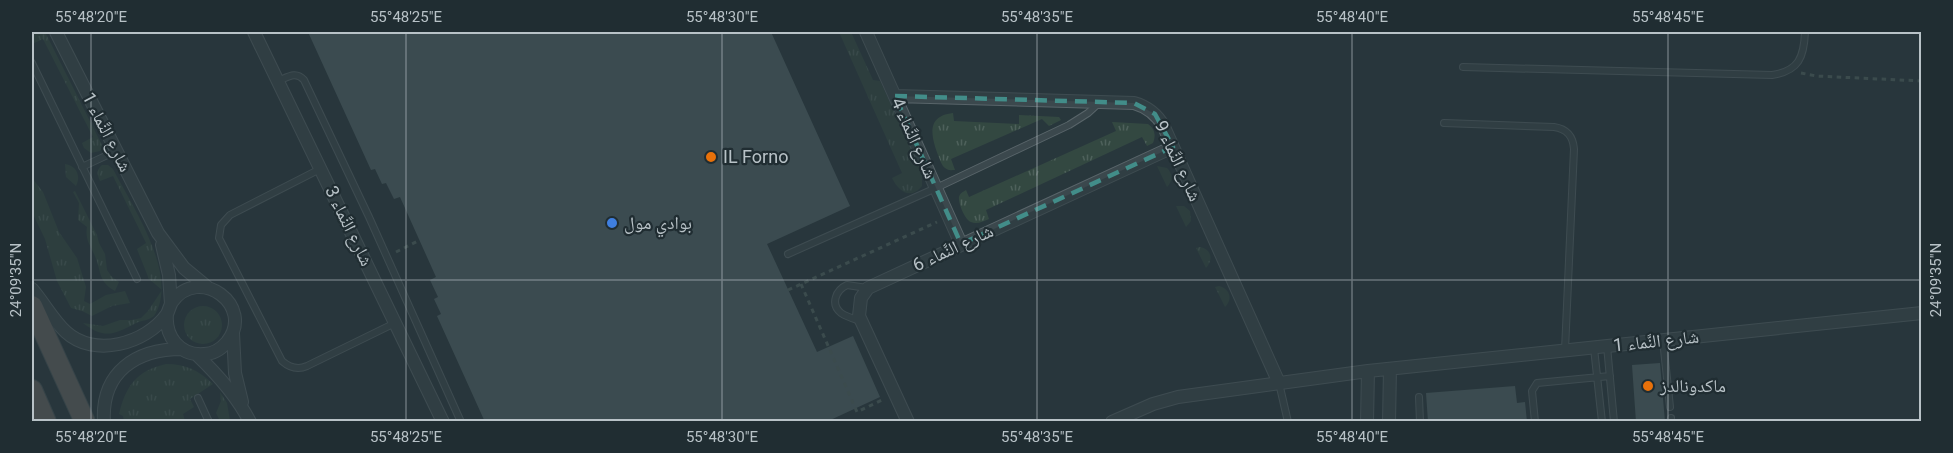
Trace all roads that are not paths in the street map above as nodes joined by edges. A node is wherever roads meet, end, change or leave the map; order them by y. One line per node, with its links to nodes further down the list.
1 (56, 32): 12 (street, شارع النَّماء 1)
2 (254, 32): 7 (street, شارع النَّماء 3)
3 (866, 32): 8 (street, شارع النَّماء 4)
4 (1805, 32): 6 (lane)
5 (32, 63): 13 (lane)
6 (1463, 67)
7 (278, 81): 14 (street, شارع النَّماء 3); 49 (lane)
8 (896, 96): 9 (street, شارع النَّماء 9); 15 (street, شارع النَّماء 4)
9 (1100, 102): 11 (street, شارع النَّماء 9); 15 (lane)
10 (1444, 123): 32 (lane)
11 (1173, 147): 17 (street, شارع النَّماء 6); 38 (street, شارع النَّماء 9)
12 (116, 151): 13 (lane); 16 (street, شارع النَّماء 1)
13 (82, 167): 19 (lane)
14 (321, 169): 27 (street, شارع النَّماء 3); 27 (lane)
15 (936, 188): 17 (street, شارع النَّماء 4); 18 (lane)
16 (158, 233): 20 (street, شارع النَّماء 1); 24 (street, شارع النَّماء 1)
17 (961, 244): 21 (street, شارع النَّماء 6)
18 (788, 254)
19 (137, 279)
20 (207, 287): 24 (street); 28 (street)
21 (868, 288): 26 (street); 26 (lane)
22 (32, 290): 24 (street)
23 (32, 306): 45 (highway)
24 (169, 309): 31 (street)
25 (1922, 313): 29 (street, شارع النَّماء 1)
26 (861, 321): 50 (street)
27 (395, 323): 48 (street, شارع النَّماء 3)
28 (232, 333): 33 (street); 43 (street)
29 (1663, 340): 30 (street, شارع النَّماء 1); 42 (lane)
30 (1601, 346): 32 (street, شارع النَّماء 1); 36 (lane); 37 (lane)
31 (182, 350): 33 (street); 46 (street)
32 (1565, 350): 34 (street, شارع النَّماء 1)
33 (196, 354): 43 (street)
34 (1390, 369): 35 (street, شارع النَّماء 1); 54 (street)
35 (1368, 371): 38 (street, شارع النَّماء 1); 53 (street)
36 (1610, 376): 37 (lane); 58 (lane)
37 (1597, 377): 56 (lane); 57 (lane)
38 (1279, 383): 51 (street, شارع النَّماء 1); 52 (lane)
39 (32, 390): 44 (highway)
40 (1419, 397): 55 (lane)
41 (198, 398): 47 (lane)
42 (1670, 407)
43 (247, 417)
44 (46, 422)
45 (85, 422)
46 (104, 422)
47 (209, 422)
48 (443, 422)
49 (461, 422)
50 (908, 422)
51 (1112, 422)
52 (1288, 422)
53 (1367, 422)
54 (1389, 422)
55 (1420, 422)
56 (1535, 422)
57 (1602, 422)
58 (1614, 422)

